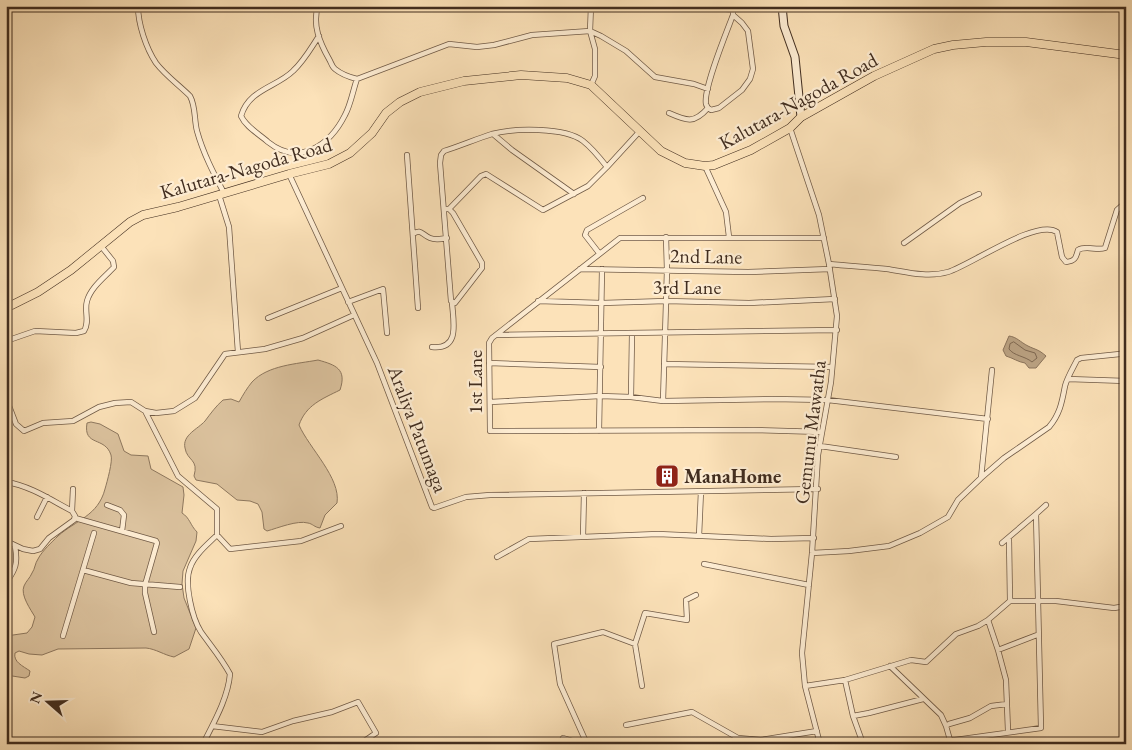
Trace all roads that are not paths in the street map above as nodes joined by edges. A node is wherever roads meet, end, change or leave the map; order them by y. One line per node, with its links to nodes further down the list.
1 (138, 6): 24 (street)
2 (318, 6): 9 (street)
3 (591, 6): 8 (street)
4 (718, 6): 7 (street)
5 (738, 6): 7 (street)
6 (782, 6): 16 (street)
7 (733, 12): 13 (street); 14 (street)
8 (590, 32): 11 (street); 12 (street); 13 (street)
9 (319, 36): 11 (street); 11 (street)
10 (1126, 55): 16 (main road, Kalutara-Nagoda Road)
11 (357, 79)
12 (591, 85): 18 (main road, Kalutara-Nagoda Road); 23 (main road, Kalutara-Nagoda Road)
13 (708, 89): 14 (street)
14 (708, 108): 15 (street)
15 (669, 113)
16 (801, 117): 17 (main road, Kalutara-Nagoda Road)
17 (790, 128): 22 (main road, Kalutara-Nagoda Road); 34 (street, Gemunu Mawatha)
18 (640, 131): 21 (street); 22 (main road, Kalutara-Nagoda Road)
19 (493, 134): 21 (street); 25 (street); 29 (street)
20 (407, 155): 30 (street)
21 (607, 166): 25 (street)
22 (705, 166): 32 (street)
23 (288, 174): 24 (main road, Kalutara-Nagoda Road); 42 (street, Araliya Patumaga)
24 (222, 194): 36 (main road, Kalutara-Nagoda Road); 62 (street)
25 (574, 194): 29 (street)
26 (979, 194): 35 (street)
27 (643, 198): 37 (street)
28 (1126, 202): 38 (street, 2nd Lane)
29 (447, 209): 33 (street); 47 (street)
30 (413, 234): 33 (street); 50 (street)
31 (666, 237): 32 (street, 1st Lane); 37 (street, 1st Lane); 41 (street)
32 (729, 237): 34 (street, 1st Lane)
33 (447, 238): 47 (street)
34 (824, 238): 38 (street, Gemunu Mawatha)
35 (904, 243)
36 (101, 246): 49 (main road, Kalutara-Nagoda Road); 59 (street)
37 (599, 253): 39 (street, 1st Lane)
38 (829, 266): 41 (street, 2nd Lane); 43 (street, Gemunu Mawatha)
39 (580, 269): 40 (street, 2nd Lane); 44 (street, 1st Lane)
40 (602, 269): 41 (street, 2nd Lane); 48 (street)
41 (667, 270): 45 (street)
42 (342, 288): 46 (street, Araliya Patumaga); 52 (street)
43 (835, 299): 45 (street, 3rd Lane); 53 (street, Gemunu Mawatha)
44 (538, 301): 48 (street, 3rd Lane); 58 (street, 1st Lane)
45 (666, 301): 48 (street, 3rd Lane); 55 (street)
46 (348, 302): 51 (street, Araliya Patumaga); 54 (street)
47 (452, 302): 60 (street)
48 (602, 303): 57 (street)
49 (6, 308)
50 (418, 308)
51 (354, 315): 62 (street); 87 (street, Araliya Patumaga)
52 (268, 318)
53 (837, 330): 55 (street); 65 (street, Gemunu Mawatha)
54 (387, 332)
55 (665, 332): 56 (street); 64 (street)
56 (632, 333): 57 (street); 71 (street)
57 (601, 334): 58 (street); 66 (street)
58 (496, 335): 63 (street, 1st Lane)
59 (6, 341)
60 (432, 346)
61 (1126, 350): 68 (street)
62 (238, 352): 76 (street)
63 (489, 363): 66 (street); 75 (street, 1st Lane)
64 (664, 364): 65 (street); 74 (street)
65 (832, 366): 73 (street, Gemunu Mawatha)
66 (601, 367): 70 (street)
67 (992, 370): 77 (street)
68 (1068, 380): 69 (street); 82 (street)
69 (1126, 381)
70 (600, 396): 71 (street); 75 (street); 78 (street)
71 (631, 397): 74 (street)
72 (6, 398): 76 (street)
73 (828, 400): 74 (street); 77 (street); 79 (street, Gemunu Mawatha)
74 (663, 401)
75 (490, 402): 78 (street, 1st Lane)
76 (145, 411): 98 (street)
77 (988, 419): 82 (street)
78 (599, 431): 79 (street, 1st Lane)
79 (822, 432): 80 (street, Gemunu Mawatha)
80 (820, 446): 81 (street); 85 (street, Gemunu Mawatha)
81 (896, 457)
82 (981, 478): 106 (street)
83 (6, 482): 88 (street)
84 (73, 489): 91 (street)
85 (818, 489): 86 (street, Araliya Patumaga); 101 (street, Gemunu Mawatha)
86 (700, 491): 87 (street, Araliya Patumaga); 99 (street)
87 (584, 492): 100 (street)
88 (47, 497): 91 (street); 93 (street)
89 (1046, 504): 92 (street)
90 (107, 505): 96 (street)
91 (72, 511): 94 (street)
92 (1036, 514): 102 (street); 116 (street)
93 (37, 517)
94 (75, 518): 96 (street); 105 (street)
95 (341, 526): 98 (street)
96 (122, 531): 111 (street)
97 (94, 533): 109 (street)
98 (217, 535): 132 (street)
99 (699, 536): 100 (street); 101 (street)
100 (583, 537): 107 (street)
101 (814, 538): 106 (street, Gemunu Mawatha)
102 (1009, 539): 104 (street); 115 (street)
103 (6, 541): 105 (street)
104 (1002, 543)
105 (15, 546): 110 (street)
106 (812, 553): 112 (street, Gemunu Mawatha)
107 (497, 557)
108 (704, 564): 112 (street)
109 (83, 570): 111 (street); 121 (street)
110 (6, 583)
111 (145, 585): 113 (street); 119 (street)
112 (809, 585): 127 (street, Gemunu Mawatha)
113 (180, 587)
114 (696, 595): 122 (street)
115 (1010, 600): 116 (street); 118 (street)
116 (1037, 600): 117 (street); 120 (street)
117 (1126, 606)
118 (988, 620): 123 (street); 124 (street)
119 (154, 632)
120 (1037, 635): 123 (street); 135 (street)
121 (63, 636)
122 (635, 644): 126 (street); 141 (street)
123 (998, 650): 129 (street)
124 (890, 666): 125 (street); 128 (street)
125 (845, 680): 127 (street); 130 (street)
126 (642, 686)
127 (805, 686): 134 (street, Gemunu Mawatha)
128 (923, 698): 130 (street); 133 (street)
129 (1007, 704): 133 (street); 135 (street)
130 (853, 716): 143 (street)
131 (626, 725): 134 (street)
132 (212, 726): 137 (street); 138 (street)
133 (946, 726): 136 (street)
134 (817, 731): 142 (street, Gemunu Mawatha)
135 (1008, 731): 136 (street)
136 (950, 740): 144 (street)
137 (203, 744)
138 (360, 744)
139 (560, 744): 140 (street)
140 (582, 744)
141 (586, 744)
142 (820, 744)
143 (878, 744)
144 (926, 744)

